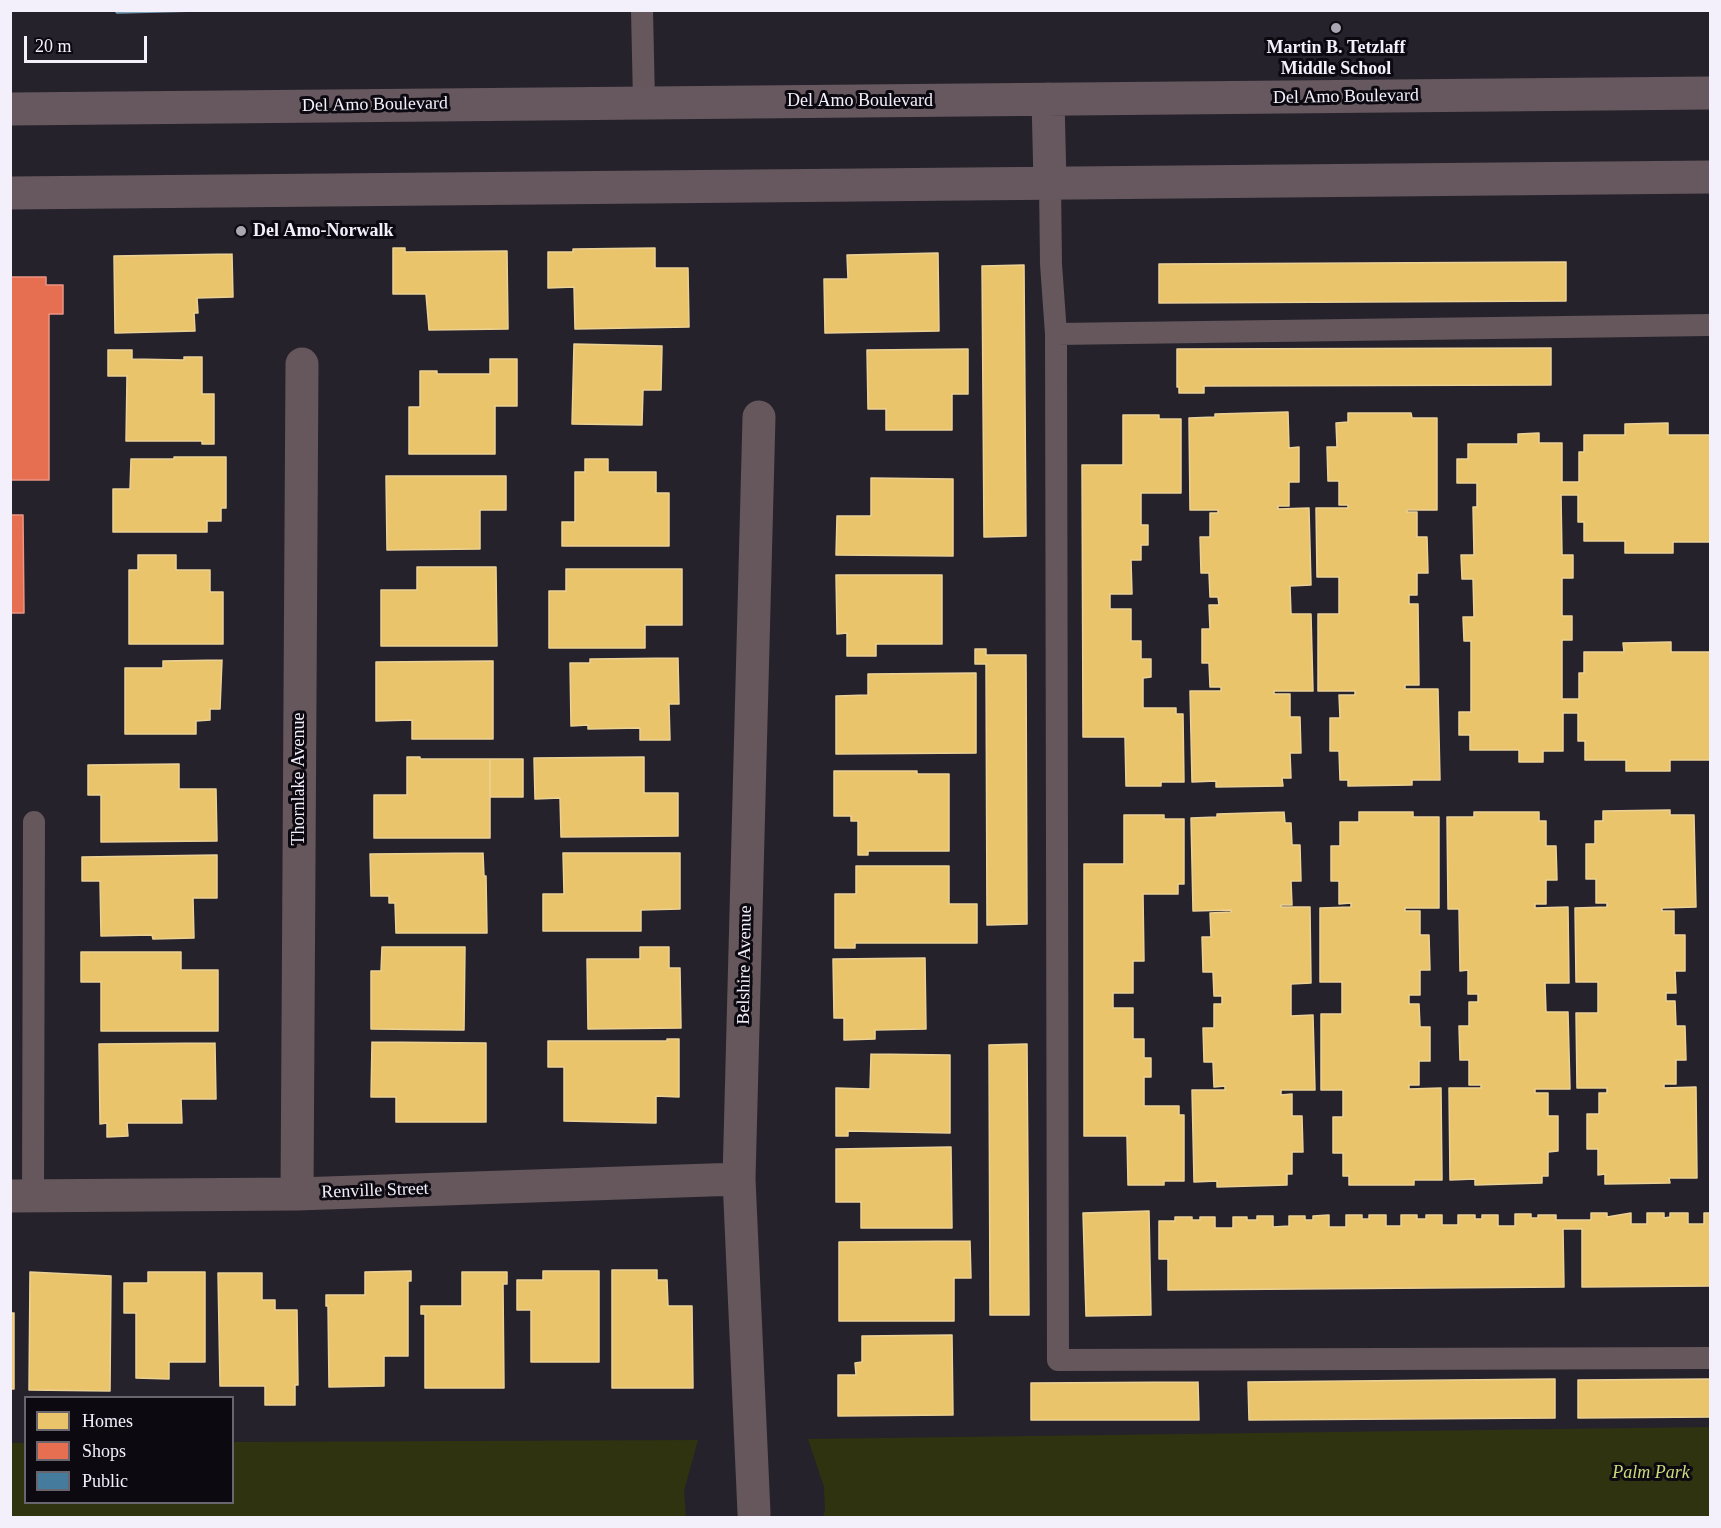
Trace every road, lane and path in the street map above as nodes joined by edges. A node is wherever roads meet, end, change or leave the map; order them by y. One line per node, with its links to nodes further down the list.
1 (642, 10): 4 (lane)
2 (1710, 93): 3 (main road, Del Amo Boulevard)
3 (1048, 99): 4 (main road, Del Amo Boulevard); 7 (main road)
4 (644, 102): 5 (main road, Del Amo Boulevard)
5 (10, 109)
6 (1710, 177): 7 (main road)
7 (1050, 183): 8 (main road); 10 (lane)
8 (10, 193)
9 (1710, 325): 10 (lane)
10 (1056, 334): 17 (lane)
11 (302, 364): 15 (street, Thornlake Avenue)
12 (759, 417): 14 (street, Belshire Avenue)
13 (34, 822): 16 (lane)
14 (740, 1179): 15 (street, Renville Street); 18 (street, Belshire Avenue)
15 (297, 1194): 16 (street, Renville Street)
16 (22, 1196)
17 (1710, 1358)
18 (754, 1513)

